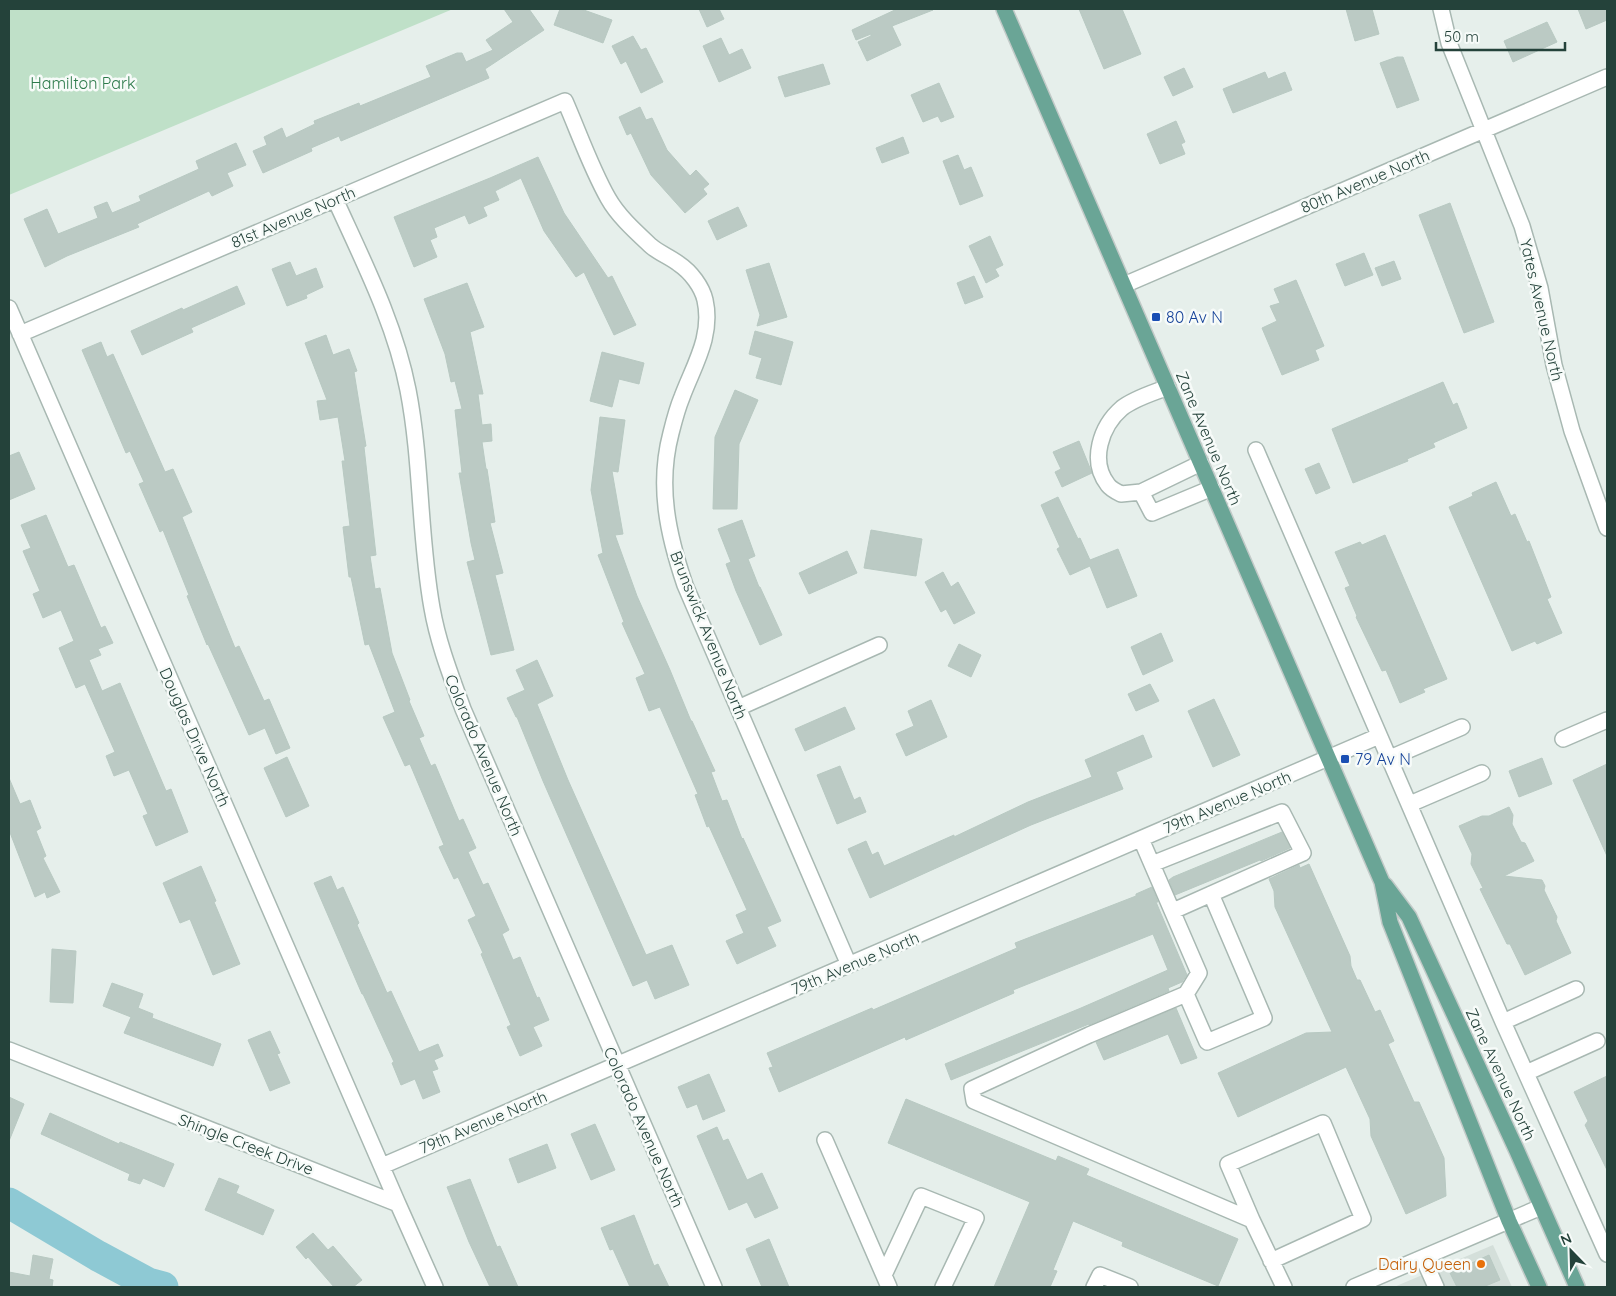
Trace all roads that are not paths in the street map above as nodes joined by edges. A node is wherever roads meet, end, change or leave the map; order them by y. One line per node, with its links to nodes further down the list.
1 (1004, 9): 7 (main road, Zane Avenue North)
2 (1441, 9): 5 (street, Yates Avenue North)
3 (1607, 77): 5 (street, 80th Avenue North)
4 (565, 101): 6 (street, 81st Avenue North); 17 (street, Brunswick Avenue North)
5 (1483, 130): 7 (street, 80th Avenue North); 15 (street, Yates Avenue North)
6 (335, 199): 9 (street, 81st Avenue North); 37 (street, Colorado Avenue North)
7 (1124, 285): 10 (main road, Zane Avenue North)
8 (9, 308): 9 (street, Douglas Drive North)
9 (16, 332): 40 (street, Douglas Drive North)
10 (1168, 387): 12 (main road, Zane Avenue North); 14 (street)
11 (1256, 450): 20 (street)
12 (1201, 463): 13 (main road, Zane Avenue North); 14 (street)
13 (1212, 488): 14 (street); 22 (main road, Zane Avenue North)
14 (1141, 492)
15 (1607, 528)
16 (879, 644): 17 (street)
17 (738, 708): 31 (street, Brunswick Avenue North)
18 (1607, 720): 21 (street)
19 (1462, 727): 23 (street)
20 (1379, 736): 22 (street, 79th Avenue North); 23 (street)
21 (1563, 739)
22 (1329, 758): 26 (street, 79th Avenue North); 28 (main road, Zane Avenue North)
23 (1390, 758): 25 (street)
24 (1482, 773): 25 (street)
25 (1410, 804): 34 (street)
26 (1141, 839): 27 (street); 31 (street, 79th Avenue North)
27 (1152, 864): 29 (street); 30 (street)
28 (1382, 882): 42 (main road, Zane Avenue North); 44 (main road, Zane Avenue North)
29 (1211, 894): 30 (street); 33 (street)
30 (1173, 911): 33 (street)
31 (850, 965): 37 (street, 79th Avenue North)
32 (1576, 989): 34 (street)
33 (1186, 994): 43 (street)
34 (1503, 1022): 38 (street)
35 (1597, 1041): 38 (street)
36 (9, 1050): 41 (street, Shingle Creek Drive)
37 (617, 1065): 40 (street, 79th Avenue North); 50 (street, Colorado Avenue North)
38 (1526, 1073): 45 (street)
39 (825, 1140): 48 (street)
40 (382, 1166): 41 (street, Douglas Drive North)
41 (398, 1204): 49 (street)
42 (1541, 1207): 44 (street); 58 (main road, Zane Avenue North)
43 (1252, 1220): 47 (street); 47 (street)
44 (1509, 1221): 46 (street); 57 (main road, Zane Avenue North)
45 (1607, 1254)
46 (1423, 1258): 55 (street); 56 (street)
47 (1271, 1261): 54 (street)
48 (887, 1281): 51 (street)
49 (434, 1287)
50 (714, 1287)
51 (943, 1287)
52 (1094, 1287): 53 (street)
53 (1130, 1287)
54 (1284, 1287)
55 (1354, 1287)
56 (1436, 1287)
57 (1539, 1287)
58 (1578, 1287)

